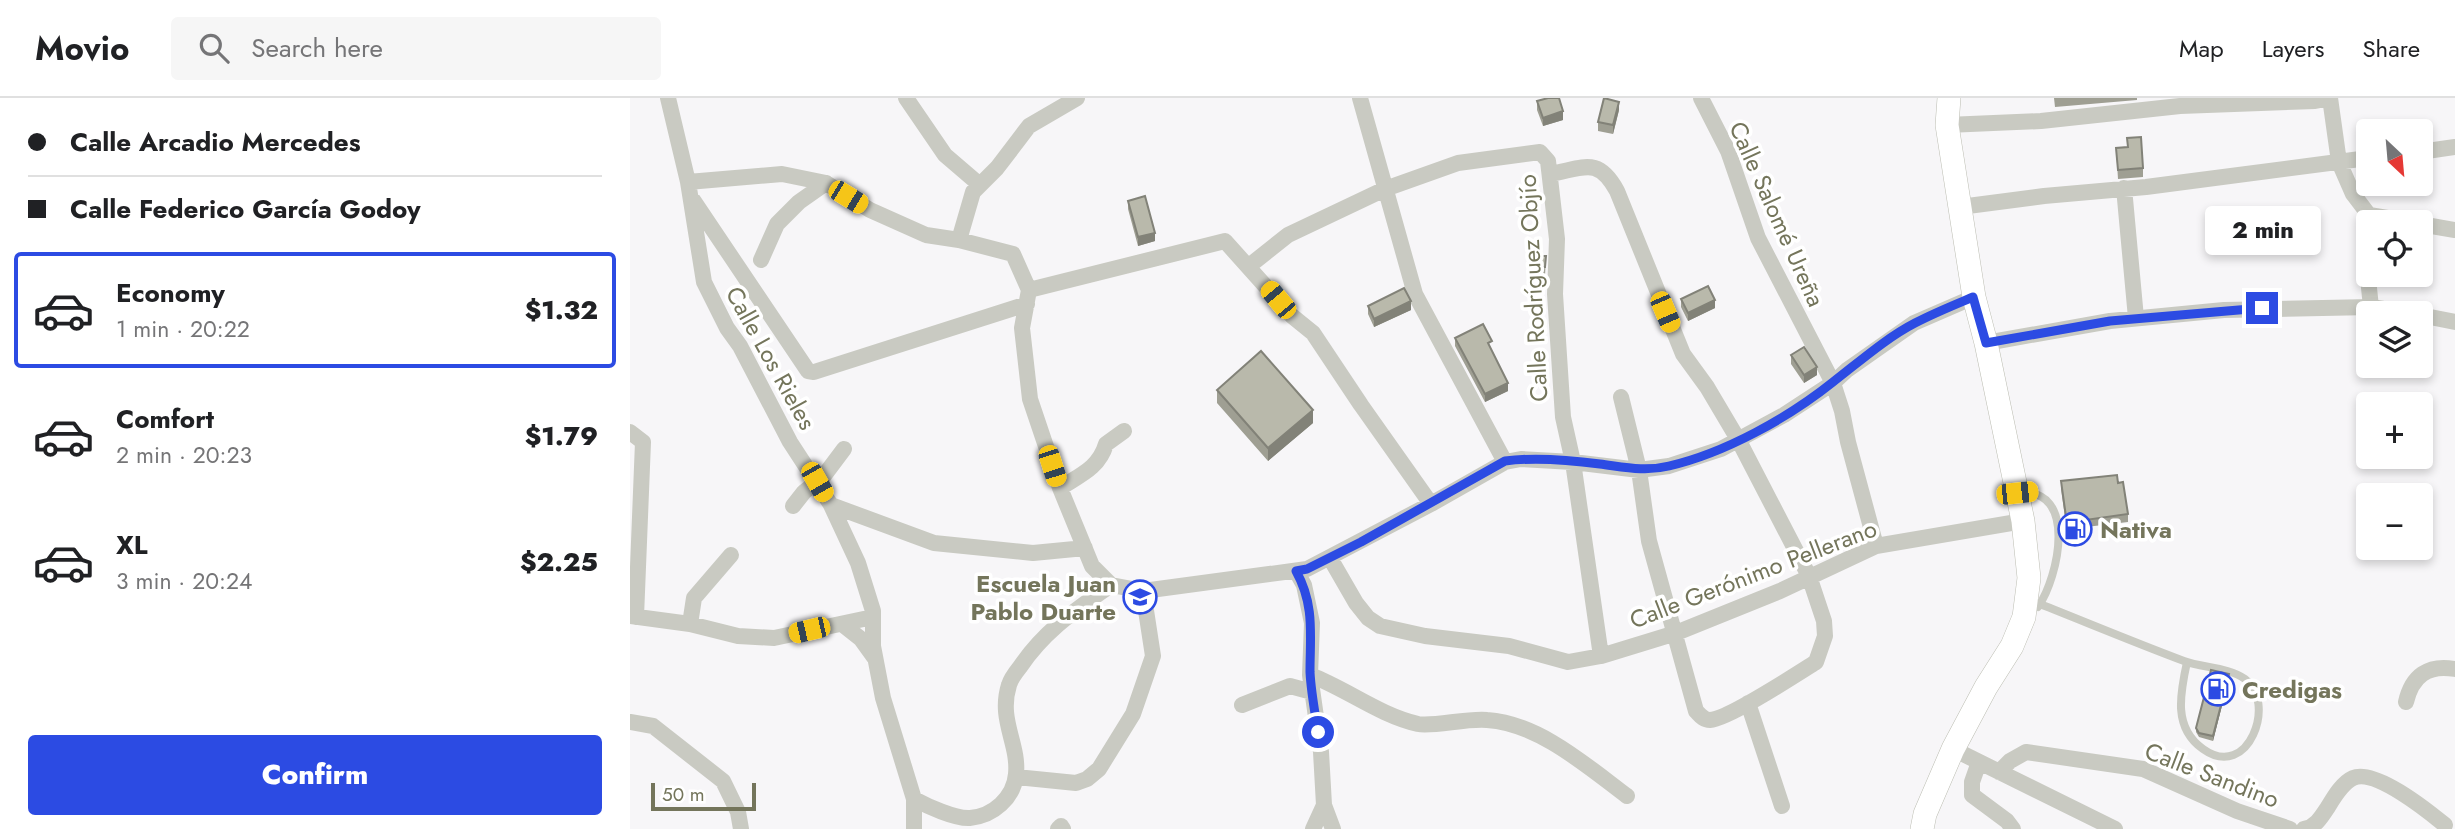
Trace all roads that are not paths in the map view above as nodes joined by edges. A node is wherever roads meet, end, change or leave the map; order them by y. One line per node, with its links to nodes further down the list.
1 (668, 98): 16 (street, Calle Los Rieles)
2 (906, 98): 15 (street)
3 (1077, 98): 15 (street)
4 (1360, 98): 18 (street)
5 (1701, 98): 33 (street, Calle Salomé Ureña)
6 (1949, 98): 8 (main road)
7 (2330, 98): 8 (street); 12 (street)
8 (1947, 125): 19 (main road)
9 (2455, 148): 10 (street)
10 (2433, 151)
11 (2356, 160): 12 (street)
12 (2339, 162): 17 (street); 20 (street)
13 (1550, 174): 18 (street, Calle Rodríguez Objío); 37 (street); 40 (street, Calle Rodríguez Objío)
14 (826, 183): 16 (street); 23 (street); 24 (street)
15 (980, 185): 23 (street)
16 (689, 188): 26 (street); 42 (street, Calle Los Rieles)
17 (2124, 188): 19 (street); 30 (street)
18 (1385, 189): 25 (street, Calle Rodríguez Objío); 39 (street)
19 (1960, 207): 27 (main road)
20 (2365, 210)
21 (2433, 226): 22 (street)
22 (2455, 230)
23 (959, 240): 26 (street)
24 (761, 260)
25 (1249, 267): 26 (street); 45 (street)
26 (1028, 297): 43 (street)
27 (1973, 297): 32 (main road); 33 (street)
28 (2356, 307): 30 (street)
29 (2433, 317): 31 (street)
30 (2136, 318): 32 (street)
31 (2455, 321)
32 (1986, 343): 44 (main road)
33 (1833, 383): 37 (street); 49 (street, Calle Salomé Ureña)
34 (1621, 397): 41 (street)
35 (1124, 431): 43 (street)
36 (630, 432): 58 (street)
37 (1739, 441): 41 (street); 54 (street)
38 (844, 449): 42 (street)
39 (1505, 461): 40 (street); 45 (street)
40 (1573, 462): 41 (street); 63 (street, Calle Rodríguez Objío)
41 (1639, 470): 62 (street)
42 (817, 482): 46 (street, Calle Los Rieles); 47 (street)
43 (1060, 488): 50 (street)
44 (2017, 493): 48 (main road); 57 (lane)
45 (1431, 504): 52 (street)
46 (831, 505): 50 (street); 59 (street, Calle Los Rieles)
47 (793, 506)
48 (2023, 521): 49 (street, Calle Gerónimo Pellerano); 57 (main road)
49 (1876, 546): 54 (street, Calle Gerónimo Pellerano)
50 (1085, 548): 55 (street)
51 (731, 555): 60 (street)
52 (1330, 558): 53 (street); 63 (street, Calle Gerónimo Pellerano)
53 (1296, 571): 56 (street); 67 (street)
54 (1809, 576): 62 (street, Calle Gerónimo Pellerano); 70 (street)
55 (1111, 585): 56 (street); 76 (street)
56 (1143, 591): 76 (street)
57 (2032, 610): 65 (lane); 73 (main road)
58 (633, 616): 60 (street)
59 (873, 617): 61 (street); 64 (street, Calle Los Rieles)
60 (690, 624): 61 (street)
61 (842, 624): 64 (street)
62 (1676, 633): 63 (street, Calle Gerónimo Pellerano); 70 (street)
63 (1601, 656)
64 (876, 659): 78 (street, Calle Los Rieles)
65 (2187, 662): 65 (lane)
66 (2455, 668): 69 (street)
67 (1310, 675): 68 (street); 77 (street)
68 (1312, 692): 71 (street); 79 (street)
69 (2406, 702)
70 (1748, 703): 80 (street)
71 (1242, 705)
72 (630, 722): 82 (street)
73 (1953, 749): 74 (street); 86 (main road)
74 (1979, 762): 75 (street); 87 (street)
75 (1999, 772): 88 (street); 89 (street, Calle Sandino)
76 (1016, 777): 78 (street)
77 (1627, 796)
78 (914, 799): 83 (street, Calle Los Rieles)
79 (1324, 805): 84 (street); 85 (street)
80 (1782, 806)
81 (2447, 823): 90 (street, Calle Sandino)
82 (741, 829)
83 (914, 829)
84 (1313, 829)
85 (1333, 829)
86 (1922, 829)
87 (2013, 829)
88 (2115, 829)
89 (2290, 829)
90 (2304, 829)

